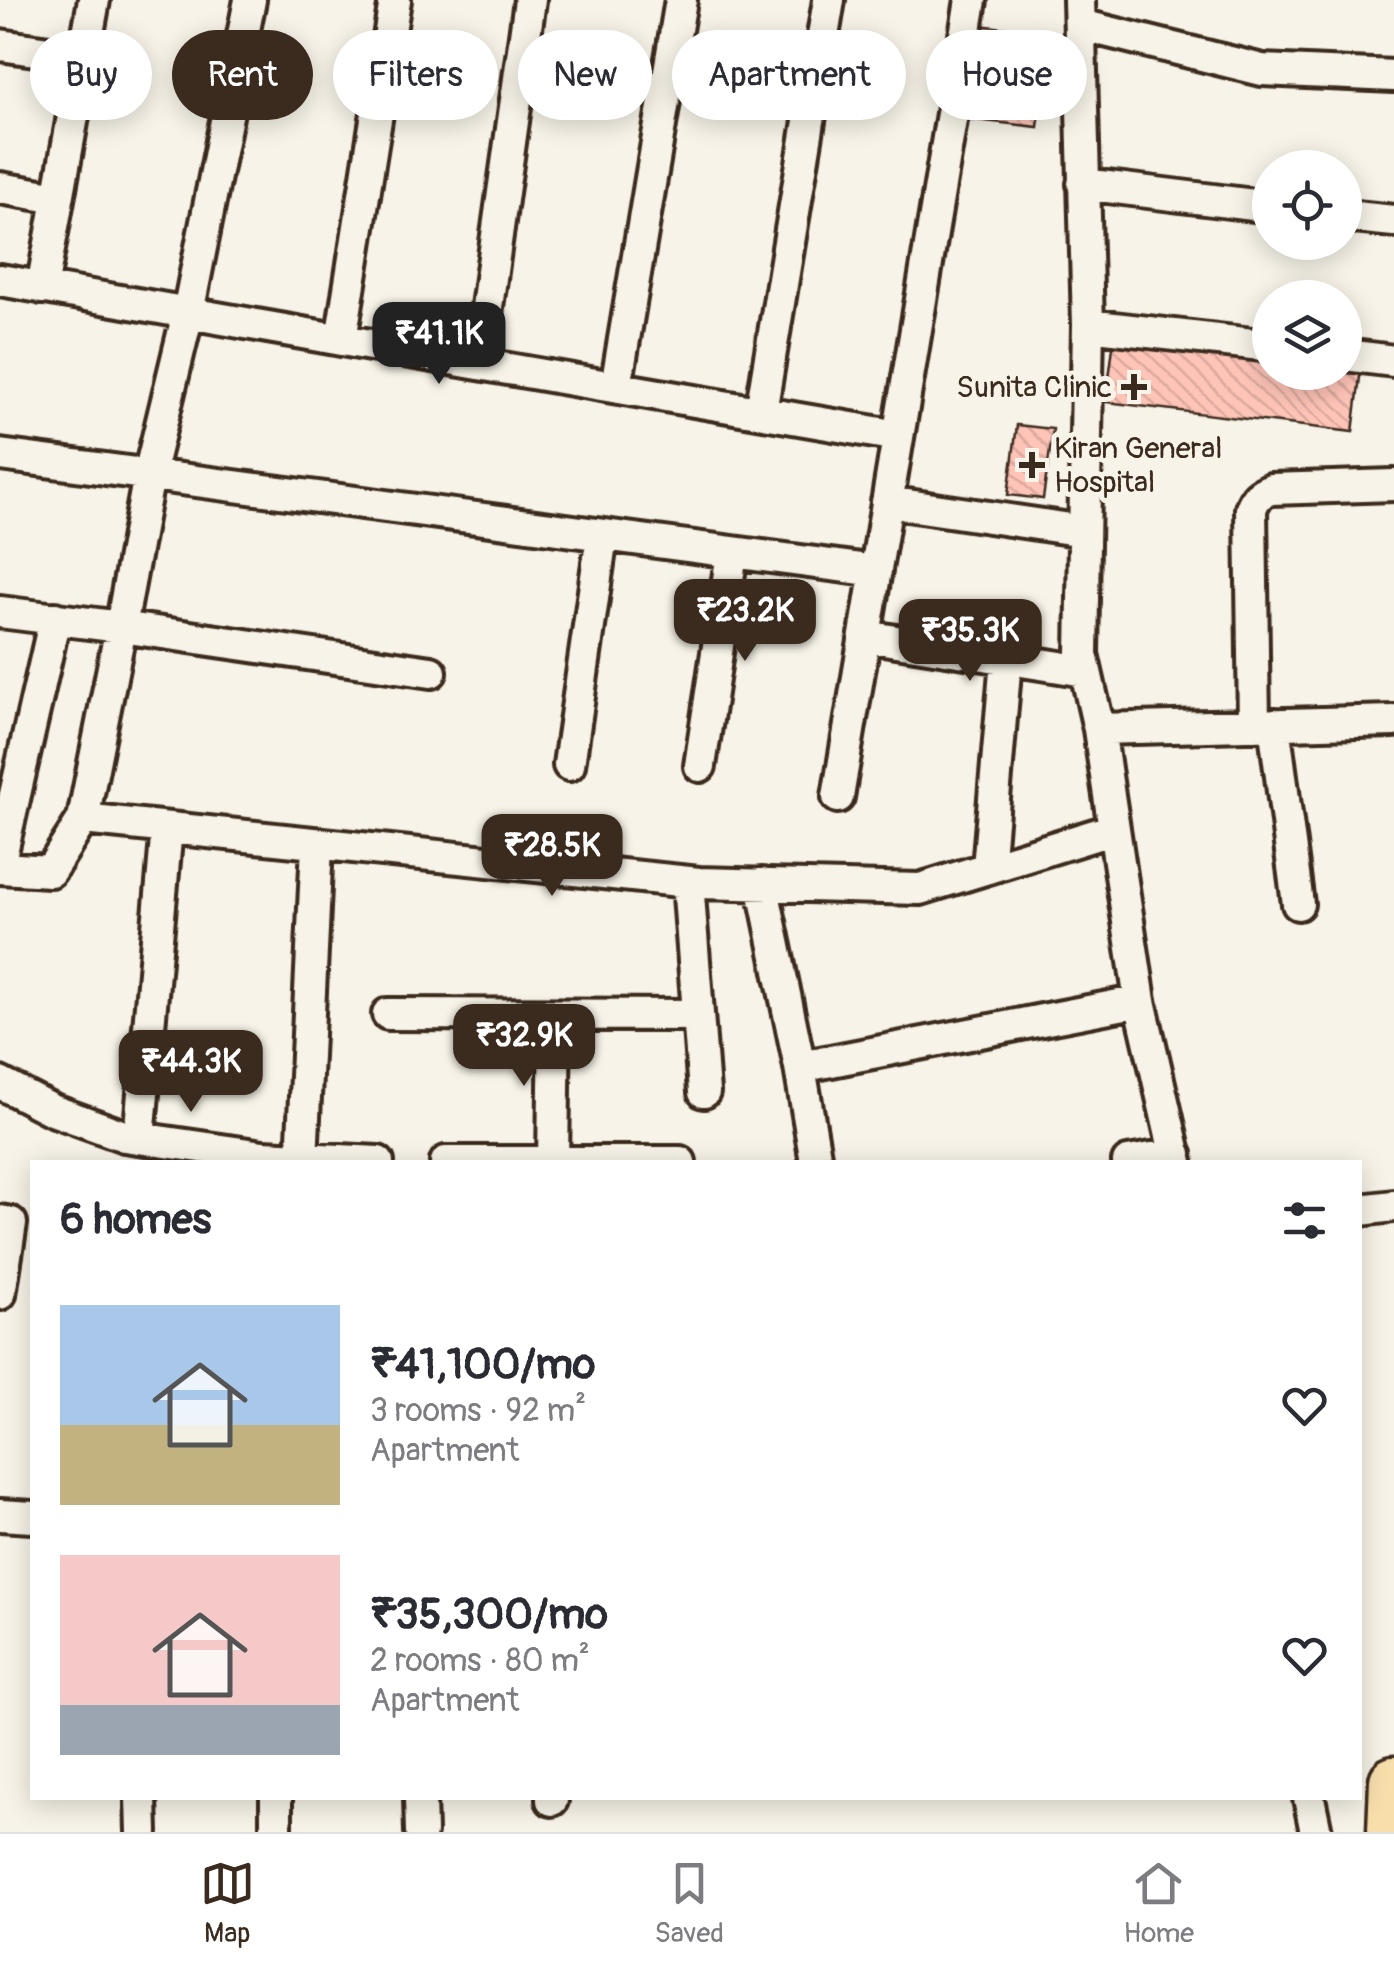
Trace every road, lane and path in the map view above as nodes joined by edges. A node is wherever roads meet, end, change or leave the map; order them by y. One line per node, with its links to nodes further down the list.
1 (94, 0): 9 (street)
2 (250, 0): 22 (street)
3 (395, 0): 24 (street)
4 (530, 0): 28 (street)
5 (681, 0): 29 (street)
6 (829, 0): 30 (street)
7 (971, 0): 31 (street)
8 (1080, 12): 12 (street); 14 (street)
9 (89, 30)
10 (0, 45): 11 (street)
11 (30, 50)
12 (1394, 76)
13 (72, 120): 16 (street)
14 (1084, 184): 17 (street); 23 (street)
15 (0, 188): 16 (street)
16 (58, 198): 21 (street)
17 (1252, 205)
18 (1362, 218): 19 (street)
19 (1394, 222)
20 (0, 280): 21 (street)
21 (42, 288): 22 (street)
22 (188, 313): 24 (street); 33 (street)
23 (1088, 325): 25 (street); 36 (street)
24 (341, 340): 28 (street)
25 (1252, 344)
26 (1362, 357): 27 (street)
27 (1394, 360)
28 (479, 364): 29 (street)
29 (616, 387): 30 (street)
30 (761, 412): 31 (street)
31 (898, 436): 35 (street)
32 (0, 456): 33 (street)
33 (149, 475): 37 (street); 42 (street)
34 (1394, 485): 48 (street)
35 (887, 502): 36 (street); 39 (street)
36 (1084, 530): 46 (street)
37 (602, 536): 38 (street); 50 (street)
38 (732, 553): 39 (street); 51 (street)
39 (876, 571): 43 (street)
40 (0, 612): 41 (street)
41 (54, 618): 42 (street); 57 (street)
42 (121, 626): 45 (street); 53 (street)
43 (865, 636): 44 (street); 52 (street)
44 (1006, 660): 46 (street); 58 (street)
45 (432, 672)
46 (1086, 672): 49 (street)
47 (1394, 720): 48 (street)
48 (1264, 724): 49 (street); 61 (street)
49 (1099, 729): 55 (street)
50 (570, 766)
51 (700, 766)
52 (838, 797)
53 (83, 819): 54 (street); 57 (street)
54 (167, 828): 56 (street); 69 (street)
55 (1114, 829): 58 (street); 62 (street)
56 (318, 845): 59 (street); 72 (street)
57 (0, 864)
58 (988, 868): 60 (street)
59 (688, 882): 60 (street); 65 (street)
60 (762, 884): 66 (street)
61 (1298, 904)
62 (1140, 1001): 66 (street); 70 (street)
63 (388, 1014): 64 (street)
64 (554, 1015): 65 (street); 73 (street)
65 (698, 1015): 68 (street)
66 (800, 1067): 74 (street)
67 (0, 1083): 69 (street)
68 (704, 1092)
69 (129, 1146): 71 (street)
70 (1176, 1158)
71 (263, 1159): 72 (street)
72 (302, 1160)
73 (554, 1160)
74 (816, 1160)
75 (1394, 1206): 76 (street)
76 (1362, 1210)
77 (0, 1220): 78 (street)
78 (0, 1294)
79 (0, 1516): 80 (street)
80 (30, 1517)
81 (1394, 1781): 90 (main road)
82 (141, 1800): 86 (street)
83 (276, 1800): 87 (street)
84 (420, 1800): 88 (street)
85 (1308, 1800): 89 (street)
86 (142, 1832)
87 (276, 1832)
88 (422, 1832)
89 (1316, 1832)
90 (1392, 1832)

